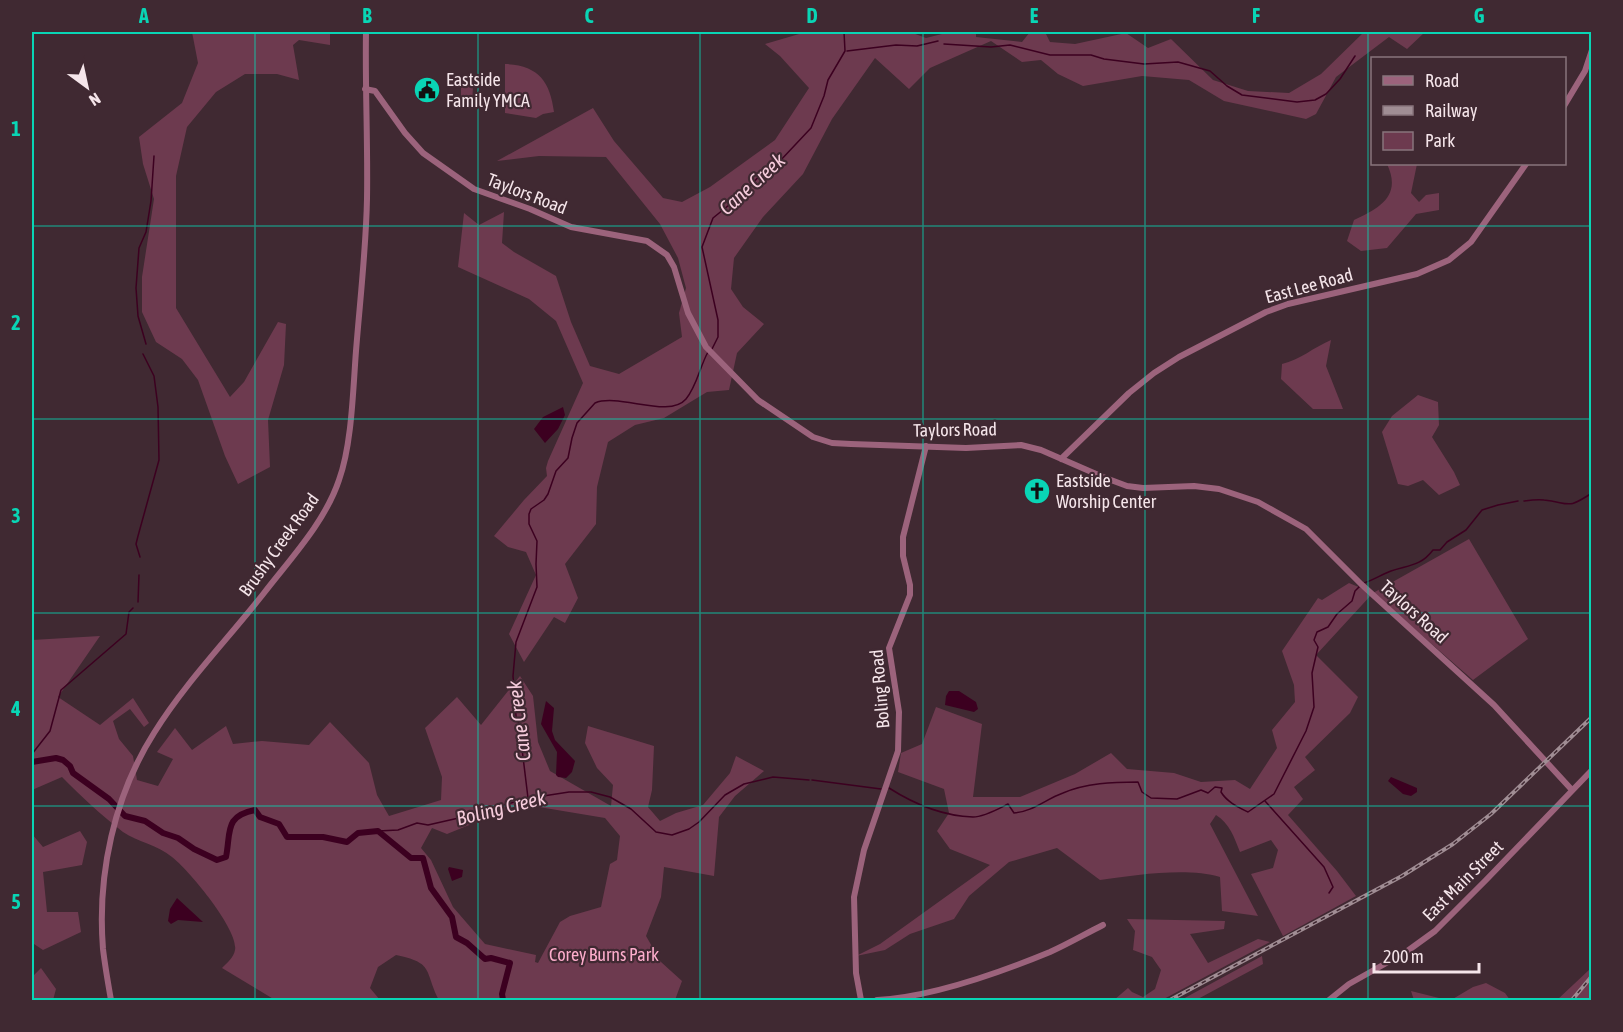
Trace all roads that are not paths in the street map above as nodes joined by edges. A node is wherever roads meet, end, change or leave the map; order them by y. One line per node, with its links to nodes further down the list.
1 (366, 32): 3 (street, Brushy Creek Road)
2 (1592, 50): 7 (street)
3 (364, 73): 4 (street, Brushy Creek Road); 5 (street, Taylors Road)
4 (365, 89): 5 (street); 8 (street, Brushy Creek Road)
5 (375, 91): 6 (street, Taylors Road)
6 (380, 99): 8 (street); 10 (street, Taylors Road)
7 (1566, 103)
8 (365, 104): 15 (street, Brushy Creek Road)
9 (1525, 165): 11 (street, East Lee Road)
10 (926, 447): 11 (street, Taylors Road); 16 (street, Boling Road)
11 (1060, 459): 13 (street, Taylors Road)
12 (1592, 770): 13 (street, East Main Street)
13 (1572, 790): 18 (street, East Main Street)
14 (1103, 926): 17 (street)
15 (111, 1000)
16 (861, 1000)
17 (877, 1000)
18 (1329, 1000)

